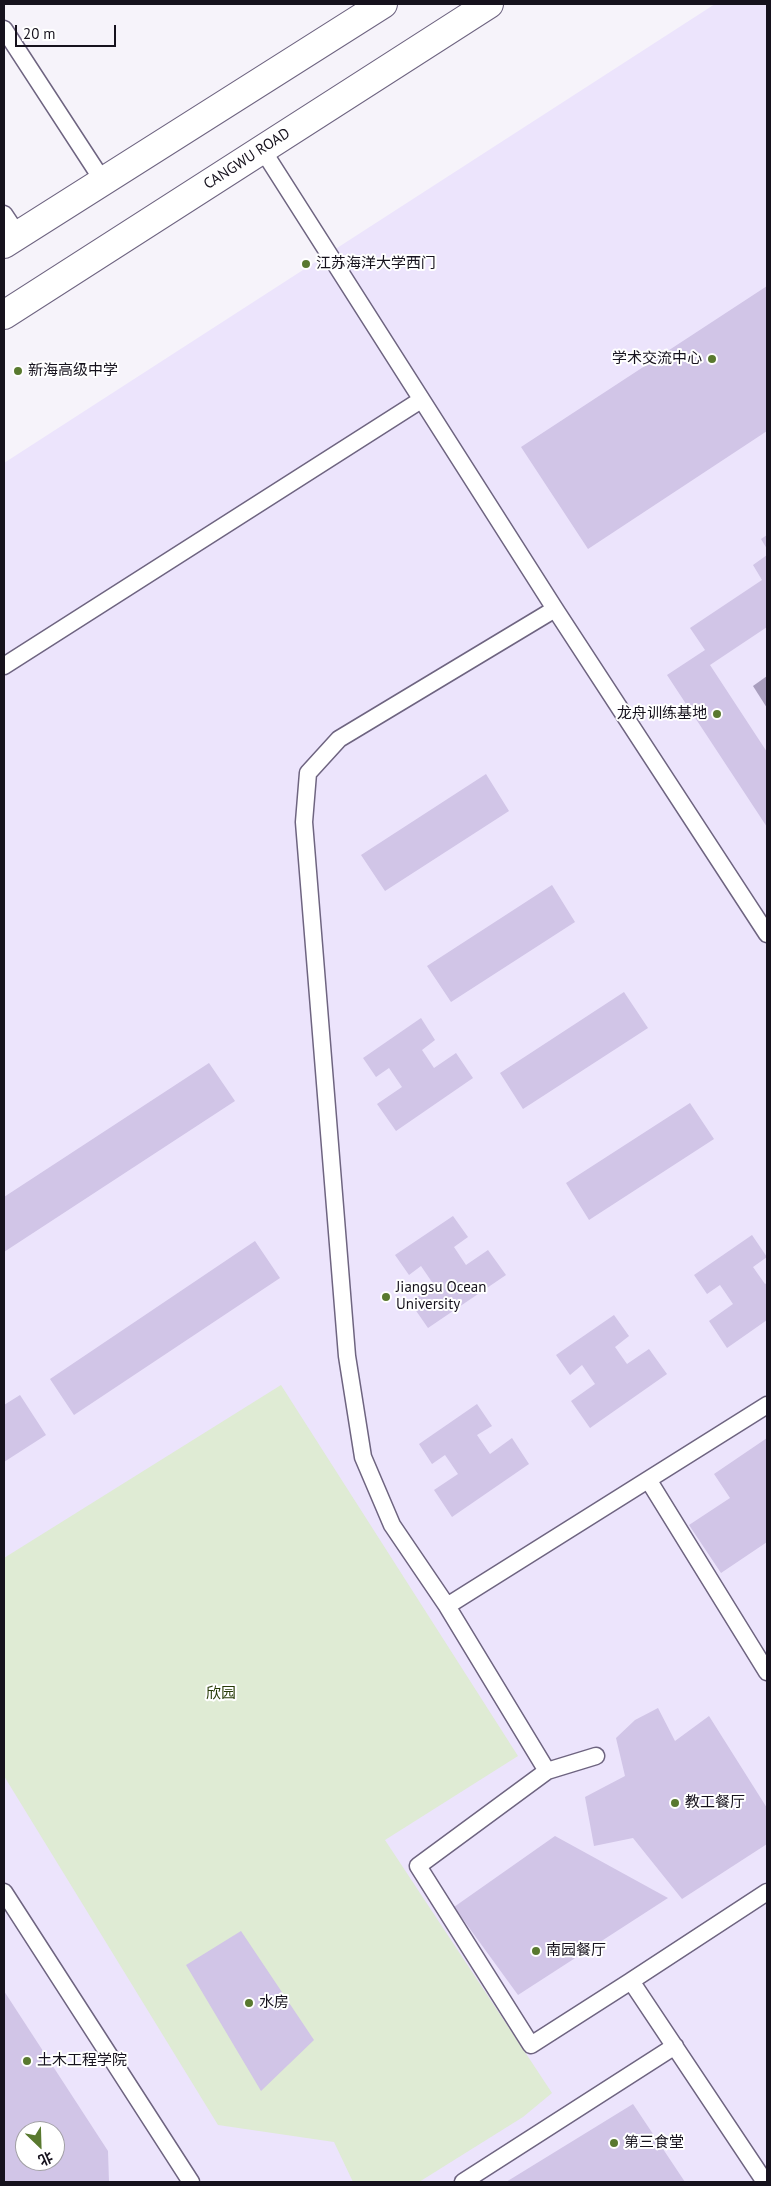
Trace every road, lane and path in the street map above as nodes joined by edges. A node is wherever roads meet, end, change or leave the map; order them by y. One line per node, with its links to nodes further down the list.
1 (383, 4): 5 (main road)
2 (490, 4): 4 (main road, CANGWU ROAD)
3 (4, 29): 5 (lane)
4 (262, 149): 7 (main road, CANGWU ROAD); 8 (lane)
5 (103, 181): 6 (main road)
6 (8, 231)
7 (4, 315)
8 (421, 400): 9 (lane); 10 (lane)
9 (555, 608): 11 (lane); 14 (lane)
10 (4, 666)
11 (767, 934)
12 (767, 1405): 13 (lane)
13 (649, 1481): 14 (lane); 15 (lane)
14 (447, 1606): 17 (lane)
15 (767, 1672)
16 (596, 1756): 17 (lane)
17 (547, 1772): 20 (lane)
18 (4, 1892): 22 (lane)
19 (767, 1892): 20 (lane)
20 (631, 1981): 21 (lane)
21 (675, 2046): 23 (lane); 24 (lane)
22 (191, 2182)
23 (463, 2182)
24 (765, 2182)

